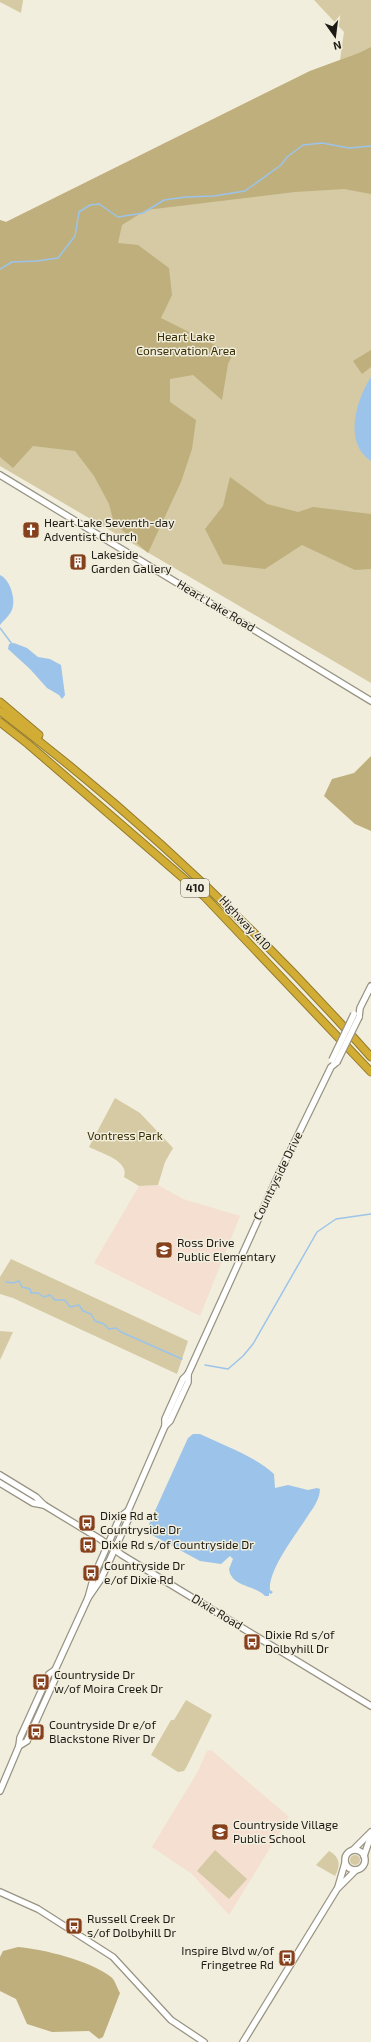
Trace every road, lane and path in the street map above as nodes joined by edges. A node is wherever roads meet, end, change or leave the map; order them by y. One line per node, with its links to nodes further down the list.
1 (0, 475): 2 (main road, Heart Lake Road)
2 (371, 701)
3 (0, 702): 8 (highway)
4 (0, 711): 8 (highway, Highway 410 / 410)
5 (0, 722): 7 (highway, Highway 410 / 410)
6 (0, 728): 7 (highway)
7 (28, 744): 11 (highway, Highway 410 / 410)
8 (53, 751): 10 (highway, Highway 410 / 410)
9 (371, 986): 15 (main road, Countryside Drive, bridge)
10 (371, 1058)
11 (371, 1072)
12 (0, 1475): 14 (main road, Dixie Road)
13 (0, 1483): 14 (main road, Dixie Road)
14 (44, 1505): 16 (main road, Dixie Road)
15 (128, 1511): 16 (main road, Countryside Drive); 17 (main road, Countryside Drive)
16 (108, 1544): 17 (main road, Dixie Road); 18 (main road, Countryside Drive)
17 (114, 1549): 18 (main road, Countryside Drive); 21 (main road, Dixie Road)
18 (88, 1598): 19 (main road, Countryside Drive)
19 (55, 1670): 20 (main road, Countryside Drive); 22 (main road, Countryside Drive)
20 (35, 1705): 22 (main road); 23 (main road, Countryside Drive)
21 (371, 1706)
22 (42, 1709): 23 (main road, Countryside Drive)
23 (19, 1746): 24 (main road, Countryside Drive)
24 (0, 1791)
25 (371, 1834): 26 (main road); 27 (main road)
26 (353, 1850): 27 (main road); 28 (main road)
27 (364, 1856): 29 (main road)
28 (345, 1863): 29 (main road); 30 (main road)
29 (356, 1870): 30 (main road)
30 (337, 1889): 33 (main road)
31 (0, 1892): 32 (main road)
32 (204, 2042)
33 (243, 2042)

